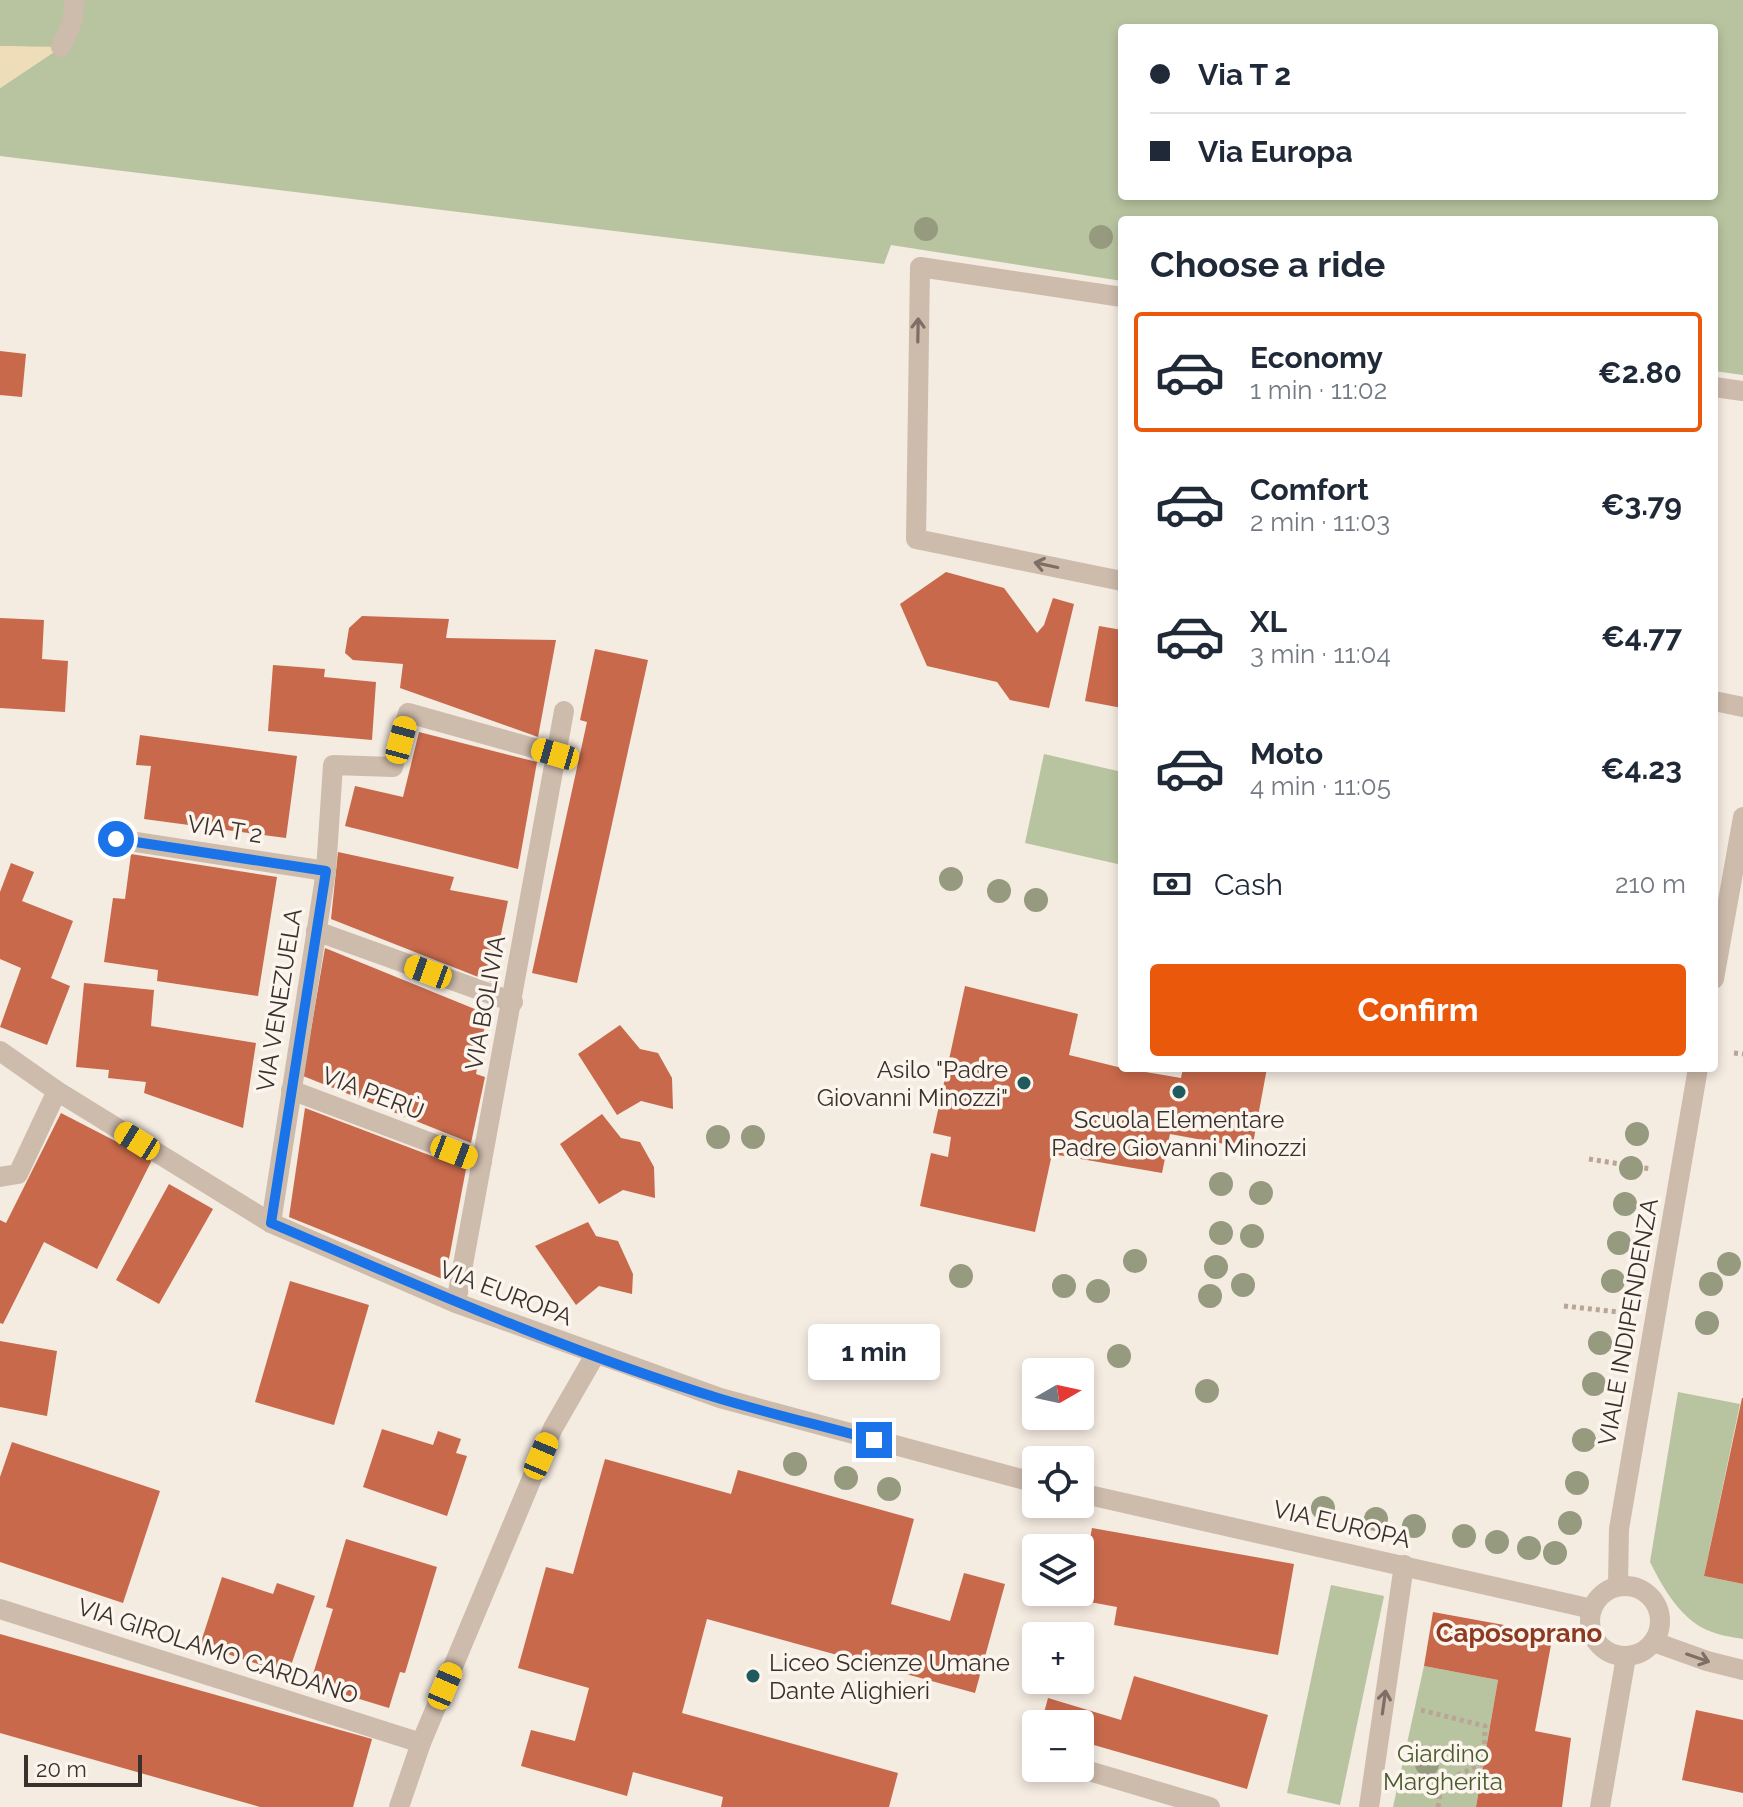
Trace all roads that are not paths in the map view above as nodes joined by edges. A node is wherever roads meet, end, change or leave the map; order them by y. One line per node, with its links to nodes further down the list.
1 (75, 0): 2 (street)
2 (61, 47)
3 (1118, 296): 6 (street, one-way to 3)
4 (1718, 388): 5 (street)
5 (1743, 391)
6 (1118, 580)
7 (1718, 702): 8 (street)
8 (1743, 707)
9 (564, 711): 10 (street, VIA BOLIVIA)
10 (555, 754): 13 (street, VIA VENEZUELA); 16 (street, VIA BOLIVIA)
11 (1743, 817): 15 (street)
12 (116, 839): 13 (street, VIA T 2)
13 (326, 871): 14 (street, VIA VENEZUELA)
14 (316, 931): 16 (street); 19 (street, VIA VENEZUELA)
15 (1718, 957)
16 (513, 1002): 21 (street, VIA BOLIVIA)
17 (0, 1051): 20 (street, VIA EUROPA)
18 (1697, 1072): 29 (street, VIALE INDIPENDENZA)
19 (291, 1090): 21 (street, VIA PERÙ); 23 (street, VIA VENEZUELA)
20 (57, 1091): 22 (street); 23 (street, VIA EUROPA)
21 (482, 1162): 24 (street, VIA BOLIVIA)
22 (0, 1177)
23 (271, 1223): 24 (street, VIA EUROPA)
24 (456, 1303): 25 (street, VIA EUROPA)
25 (595, 1355): 26 (street, VIA EUROPA); 35 (street)
26 (1022, 1479)
27 (1094, 1496): 28 (street, VIA EUROPA)
28 (1404, 1565): 31 (street, VIA EUROPA); 39 (street, one-way to 28)
29 (1618, 1586): 31 (street); 32 (street)
30 (0, 1609): 35 (street, VIA GIROLAMO CARDANO)
31 (1592, 1609): 33 (street)
32 (1654, 1642): 33 (street); 34 (street, one-way to 34)
33 (1626, 1657): 40 (street)
34 (1743, 1670)
35 (421, 1743): 37 (street)
36 (1094, 1772): 38 (street)
37 (399, 1807)
38 (1210, 1807)
39 (1369, 1807)
40 (1600, 1807)

